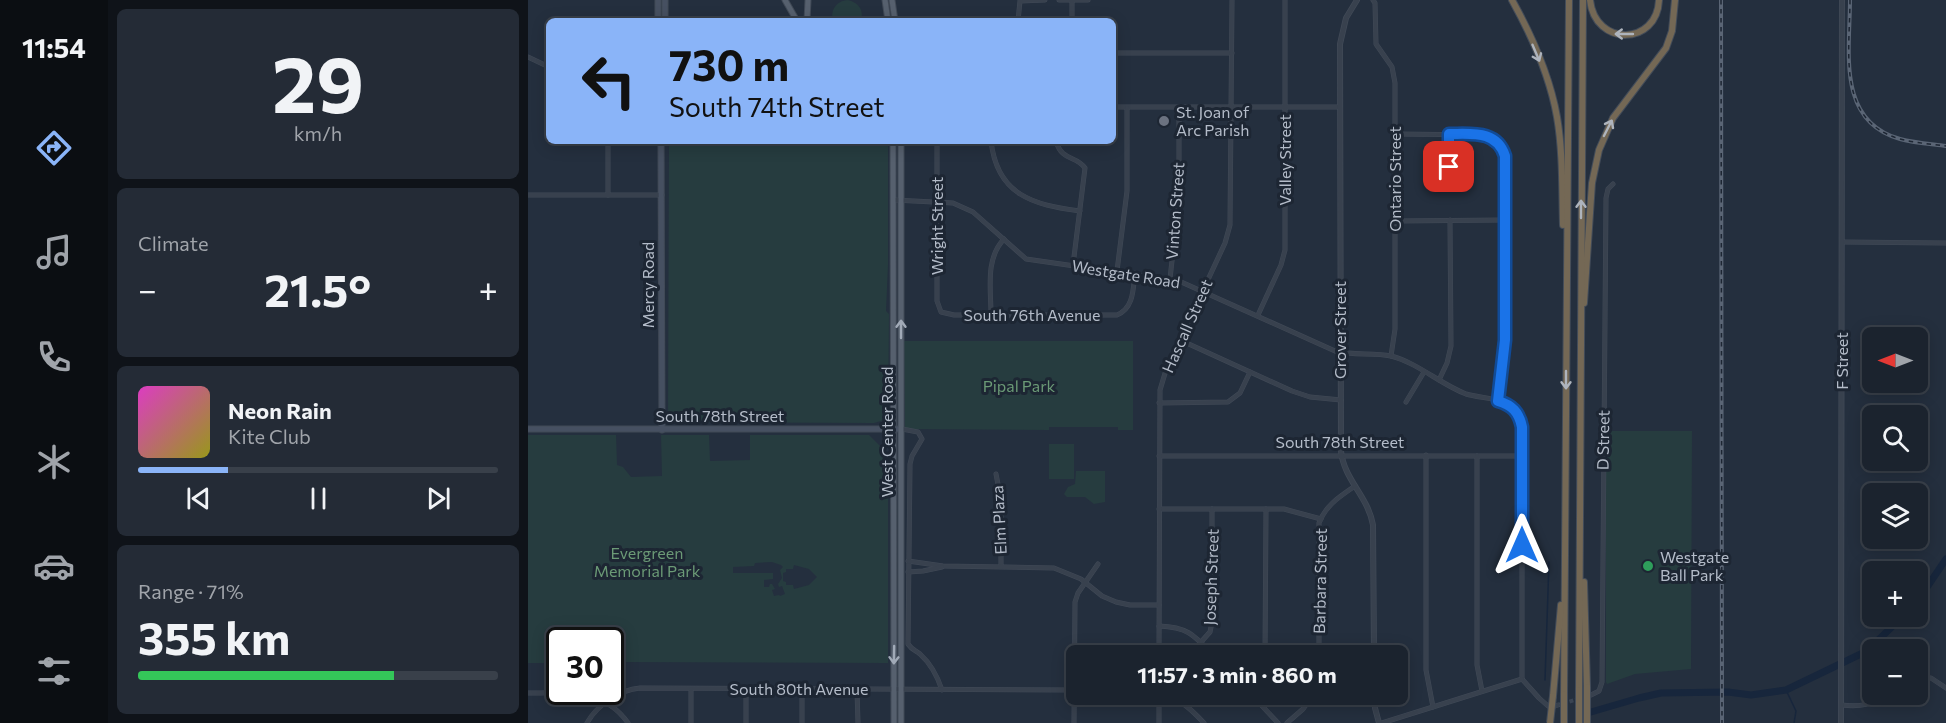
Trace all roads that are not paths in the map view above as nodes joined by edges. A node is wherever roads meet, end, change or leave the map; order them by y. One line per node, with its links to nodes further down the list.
1 (658, 0): 23 (main road)
2 (665, 0): 24 (main road)
3 (785, 0): 25 (main road)
4 (808, 0): 26 (main road)
5 (885, 0): 27 (main road)
6 (892, 0): 28 (main road)
7 (1045, 0): 22 (street)
8 (1059, 0): 9 (street)
9 (1072, 0): 10 (street); 30 (street)
10 (1088, 0)
11 (1232, 0): 32 (street, Hascall Street)
12 (1285, 0): 38 (street, Valley Street)
13 (1357, 0): 39 (street, Grover Street)
14 (1373, 0): 41 (street, Ontario Street)
15 (1512, 0): 73 (highway, one-way to 73)
16 (1567, 0): 73 (highway)
17 (1583, 0): 76 (highway, one-way to 17)
18 (1590, 0): 19 (highway, one-way to 18)
19 (1659, 0)
20 (1673, 0): 76 (highway, one-way to 20)
21 (1842, 0): 63 (street, F Street)
22 (1020, 1): 29 (street)
23 (658, 18)
24 (665, 18)
25 (795, 18)
26 (807, 18)
27 (888, 18)
28 (895, 18)
29 (1018, 18)
30 (1072, 18)
31 (1116, 53): 32 (street)
32 (1232, 53): 37 (street, Hascall Street)
33 (528, 57): 34 (street)
34 (546, 66)
35 (1116, 107): 40 (street)
36 (1179, 107): 37 (street); 40 (street); 68 (street, Vinton Street)
37 (1232, 107): 38 (street); 69 (street, Hascall Street)
38 (1285, 107): 39 (street); 72 (street, Valley Street)
39 (1340, 107): 75 (street, Grover Street)
40 (1127, 108): 66 (street)
41 (1395, 134): 42 (street); 59 (street, Ontario Street)
42 (1449, 134): 50 (street); 61 (street)
43 (608, 144): 53 (street)
44 (661, 144): 54 (main road, Mercy Road)
45 (893, 144): 55 (main road, West Center Road)
46 (901, 144): 56 (main road, West Center Road)
47 (937, 144): 57 (street, Wright Street)
48 (992, 144): 58 (street)
49 (1058, 144): 58 (street)
50 (1449, 167)
51 (1613, 184): 132 (street, D Street)
52 (528, 195): 53 (street)
53 (608, 195): 54 (street)
54 (662, 195): 88 (main road, Mercy Road)
55 (894, 200): 56 (street, Westgate Road); 86 (main road, West Center Road)
56 (901, 200): 57 (street, Westgate Road); 87 (main road, West Center Road, one-way to 56)
57 (937, 201): 62 (street, Westgate Road); 70 (street, Wright Street)
58 (1080, 211): 65 (street)
59 (1395, 220): 60 (street); 77 (street, Ontario Street)
60 (1450, 220): 61 (street); 80 (street)
61 (1506, 220): 82 (street)
62 (1004, 239): 65 (street, Westgate Road); 71 (street)
63 (1842, 242): 64 (street); 141 (street, F Street)
64 (1946, 243)
65 (1073, 265): 66 (street, Westgate Road)
66 (1117, 271): 67 (street, Westgate Road)
67 (1135, 273): 68 (street, Westgate Road); 71 (street, South 76th Avenue)
68 (1170, 279): 69 (street, Westgate Road)
69 (1203, 290): 72 (street, Westgate Road); 74 (street, Hascall Street)
70 (939, 310): 71 (street, South 76th Avenue)
71 (991, 315)
72 (1258, 315): 75 (street, Westgate Road)
73 (1566, 321): 101 (highway, one-way to 101)
74 (1180, 340): 78 (street); 84 (street, Hascall Street)
75 (1341, 352): 77 (street, Westgate Road); 81 (street, Grover Street)
76 (1581, 352): 96 (highway)
77 (1391, 356): 79 (street, Westgate Road)
78 (1250, 372): 81 (street); 84 (street)
79 (1424, 372): 80 (street, Westgate Road); 83 (street)
80 (1439, 380): 82 (street, Westgate Road)
81 (1341, 399): 91 (street, Grover Street)
82 (1498, 401): 93 (street)
83 (1406, 402)
84 (1159, 403): 90 (street, Hascall Street)
85 (528, 429): 88 (main road, South 78th Street)
86 (894, 429): 87 (main road, South 78th Street); 88 (main road, South 78th Street); 124 (main road, West Center Road, one-way to 124)
87 (902, 429): 102 (street, South 78th Street); 125 (main road, West Center Road)
88 (662, 430)
89 (1426, 455): 91 (street, South 78th Street); 92 (street, South 78th Street); 144 (street)
90 (1159, 456): 91 (street, South 78th Street); 97 (street, Hascall Street)
91 (1341, 456): 95 (street, Grover Street)
92 (1477, 456): 93 (street, South 78th Street); 128 (street)
93 (1522, 456): 117 (street)
94 (996, 474): 105 (street, Elm Plaza)
95 (1355, 486): 100 (street, Barbara Street); 116 (street, Grover Street)
96 (1580, 503): 161 (highway, bridge); 162 (highway, bridge)
97 (1159, 509): 98 (street); 108 (street, Hascall Street)
98 (1212, 509): 99 (street); 110 (street, Joseph Street)
99 (1266, 509): 100 (street); 114 (street)
100 (1321, 519): 115 (street, Barbara Street)
101 (1565, 548): 159 (highway, bridge); 160 (highway, bridge)
102 (908, 561): 104 (street); 106 (street)
103 (1098, 564): 107 (street)
104 (943, 566): 105 (street); 106 (street)
105 (1001, 566): 107 (street)
106 (908, 572): 126 (street)
107 (1085, 582): 108 (street); 111 (street)
108 (1159, 605): 109 (street, Hascall Street)
109 (1159, 626): 110 (street); 112 (street, Hascall Street)
110 (1201, 642): 113 (street)
111 (1074, 645)
112 (1159, 645)
113 (1204, 645)
114 (1265, 645)
115 (1319, 645)
116 (1374, 645)
117 (1522, 679): 128 (street); 143 (street)
118 (1928, 679): 119 (street)
119 (1946, 688)
120 (691, 689): 121 (street, South 80th Avenue); 129 (street, South 80th Avenue); 147 (street)
121 (746, 689): 122 (street, South 80th Avenue); 148 (street)
122 (802, 689): 123 (street, South 80th Avenue); 149 (street)
123 (857, 690): 124 (street, South 80th Avenue); 150 (street)
124 (894, 690): 125 (street, South 80th Avenue); 151 (main road, West Center Road)
125 (902, 690): 126 (street, South 80th Avenue); 152 (main road, West Center Road)
126 (942, 690): 127 (street, South 80th Avenue)
127 (1066, 690)
128 (1482, 691): 144 (street)
129 (624, 692)
130 (528, 693): 131 (street)
131 (546, 693)
132 (1592, 695)
133 (603, 705): 145 (street, South 80th Avenue)
134 (611, 705): 146 (street)
135 (1074, 705): 153 (street)
136 (1159, 705): 154 (street)
137 (1186, 705): 155 (street)
138 (1261, 705): 156 (street)
139 (1306, 705): 157 (street)
140 (1374, 705): 158 (street)
141 (1841, 705): 142 (street); 163 (street, F Street)
142 (1868, 705)
143 (1548, 706)
144 (1433, 707): 158 (street)
145 (586, 723)
146 (628, 723)
147 (690, 723)
148 (746, 723)
149 (802, 723)
150 (858, 723)
151 (894, 723)
152 (902, 723)
153 (1074, 723)
154 (1159, 723)
155 (1204, 723)
156 (1278, 723)
157 (1287, 723)
158 (1380, 723)
159 (1550, 723)
160 (1564, 723)
161 (1579, 723)
162 (1587, 723)
163 (1841, 723)

